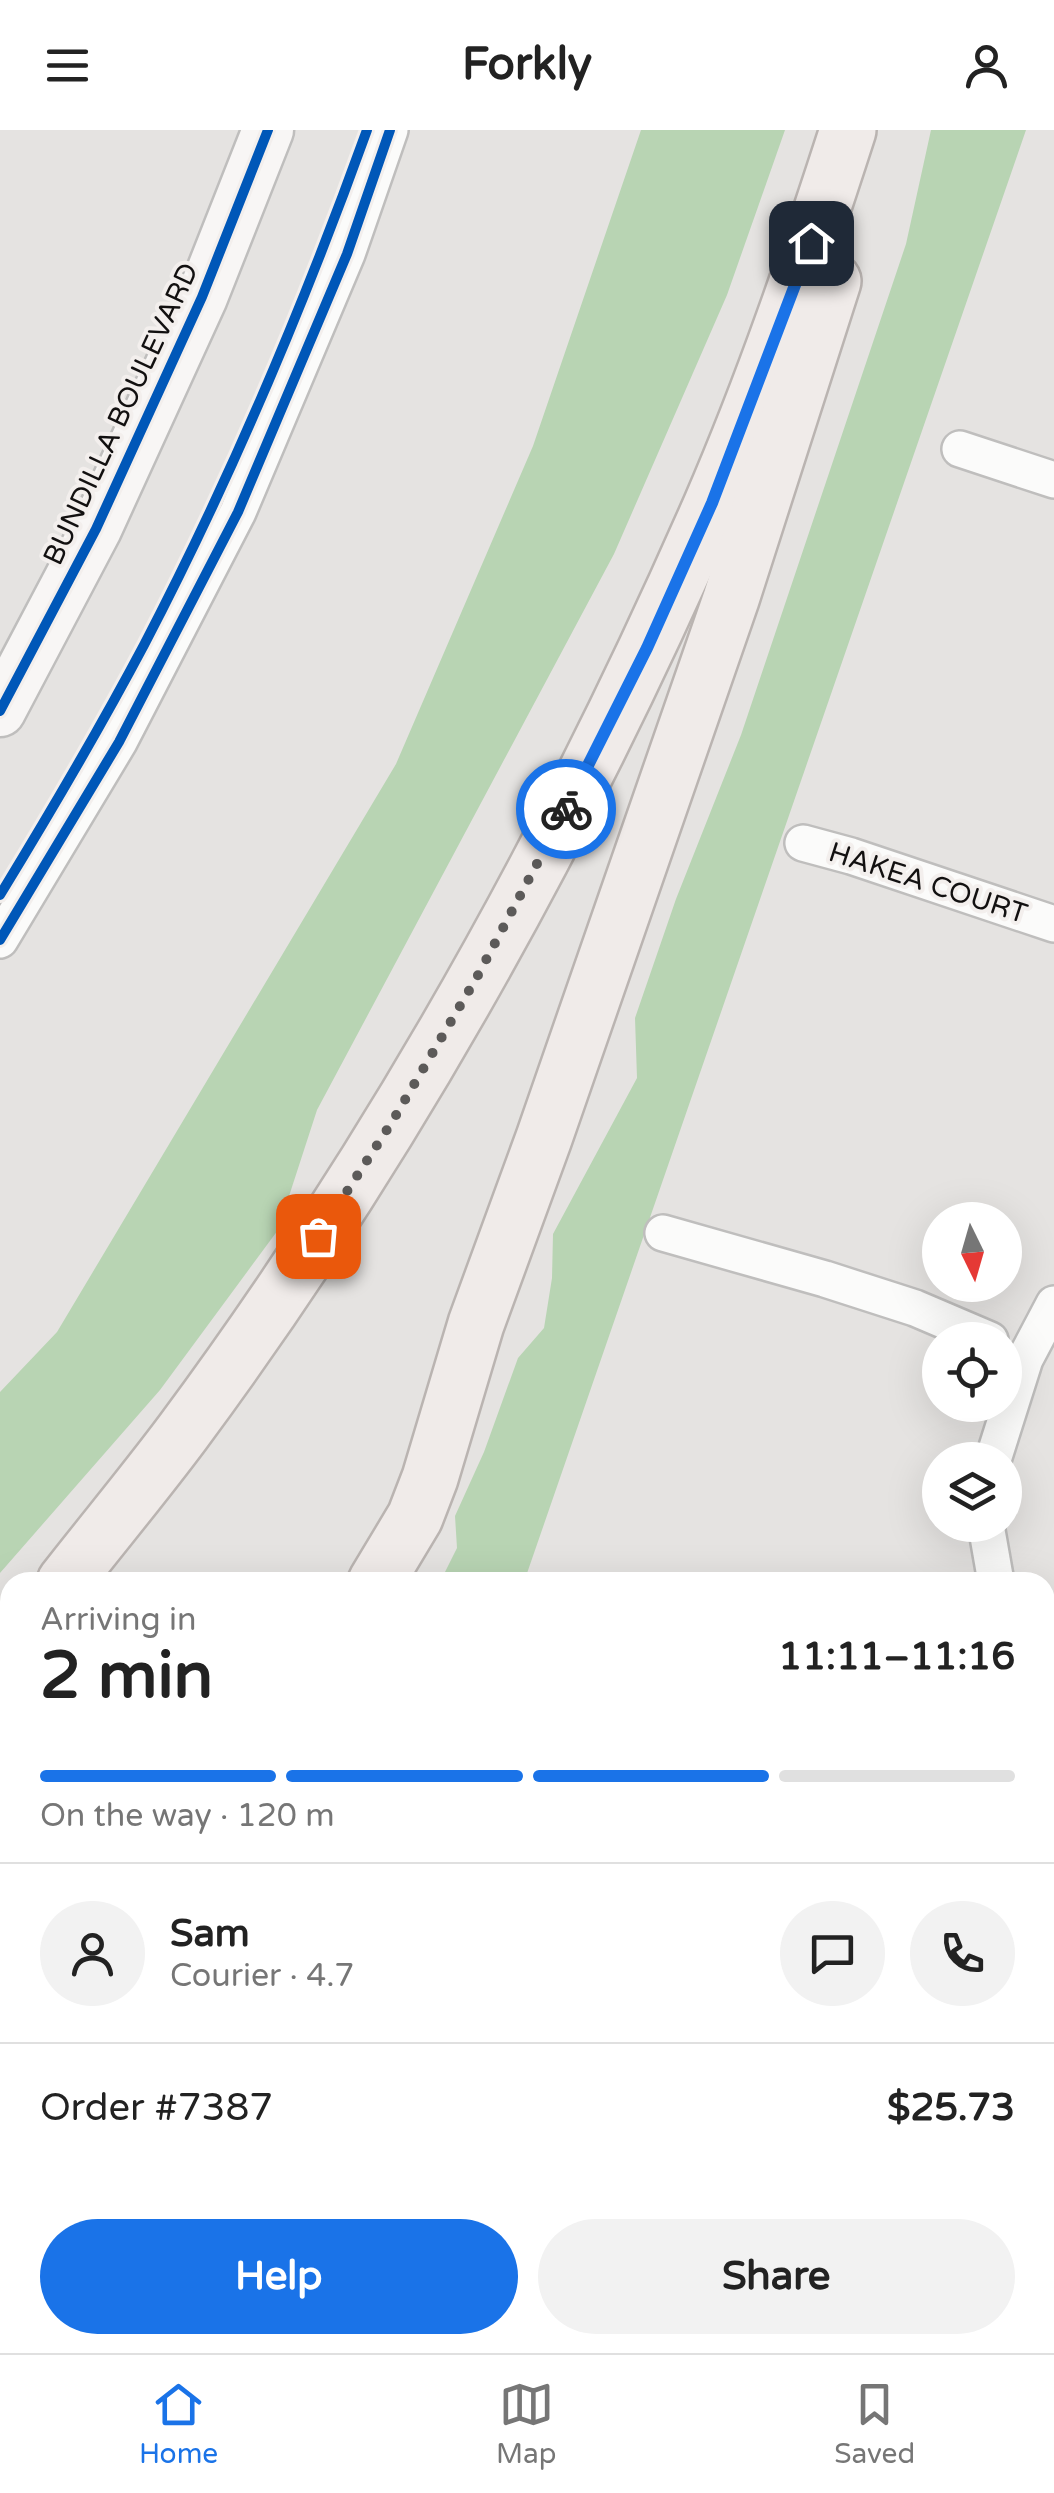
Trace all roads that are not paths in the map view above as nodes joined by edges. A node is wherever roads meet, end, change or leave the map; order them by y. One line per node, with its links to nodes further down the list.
1 (268, 130): 6 (street, BUNDILLA BOULEVARD)
2 (390, 130): 9 (street)
3 (848, 130): 15 (highway); 16 (highway)
4 (960, 449): 5 (street)
5 (1054, 480)
6 (0, 711)
7 (803, 843): 8 (street, HAKEA COURT)
8 (1054, 924)
9 (0, 939)
10 (663, 1234): 12 (street)
11 (1054, 1304): 13 (street)
12 (947, 1322)
13 (1022, 1345)
14 (989, 1542): 17 (street)
15 (73, 1572)
16 (382, 1572)
17 (994, 1572)

